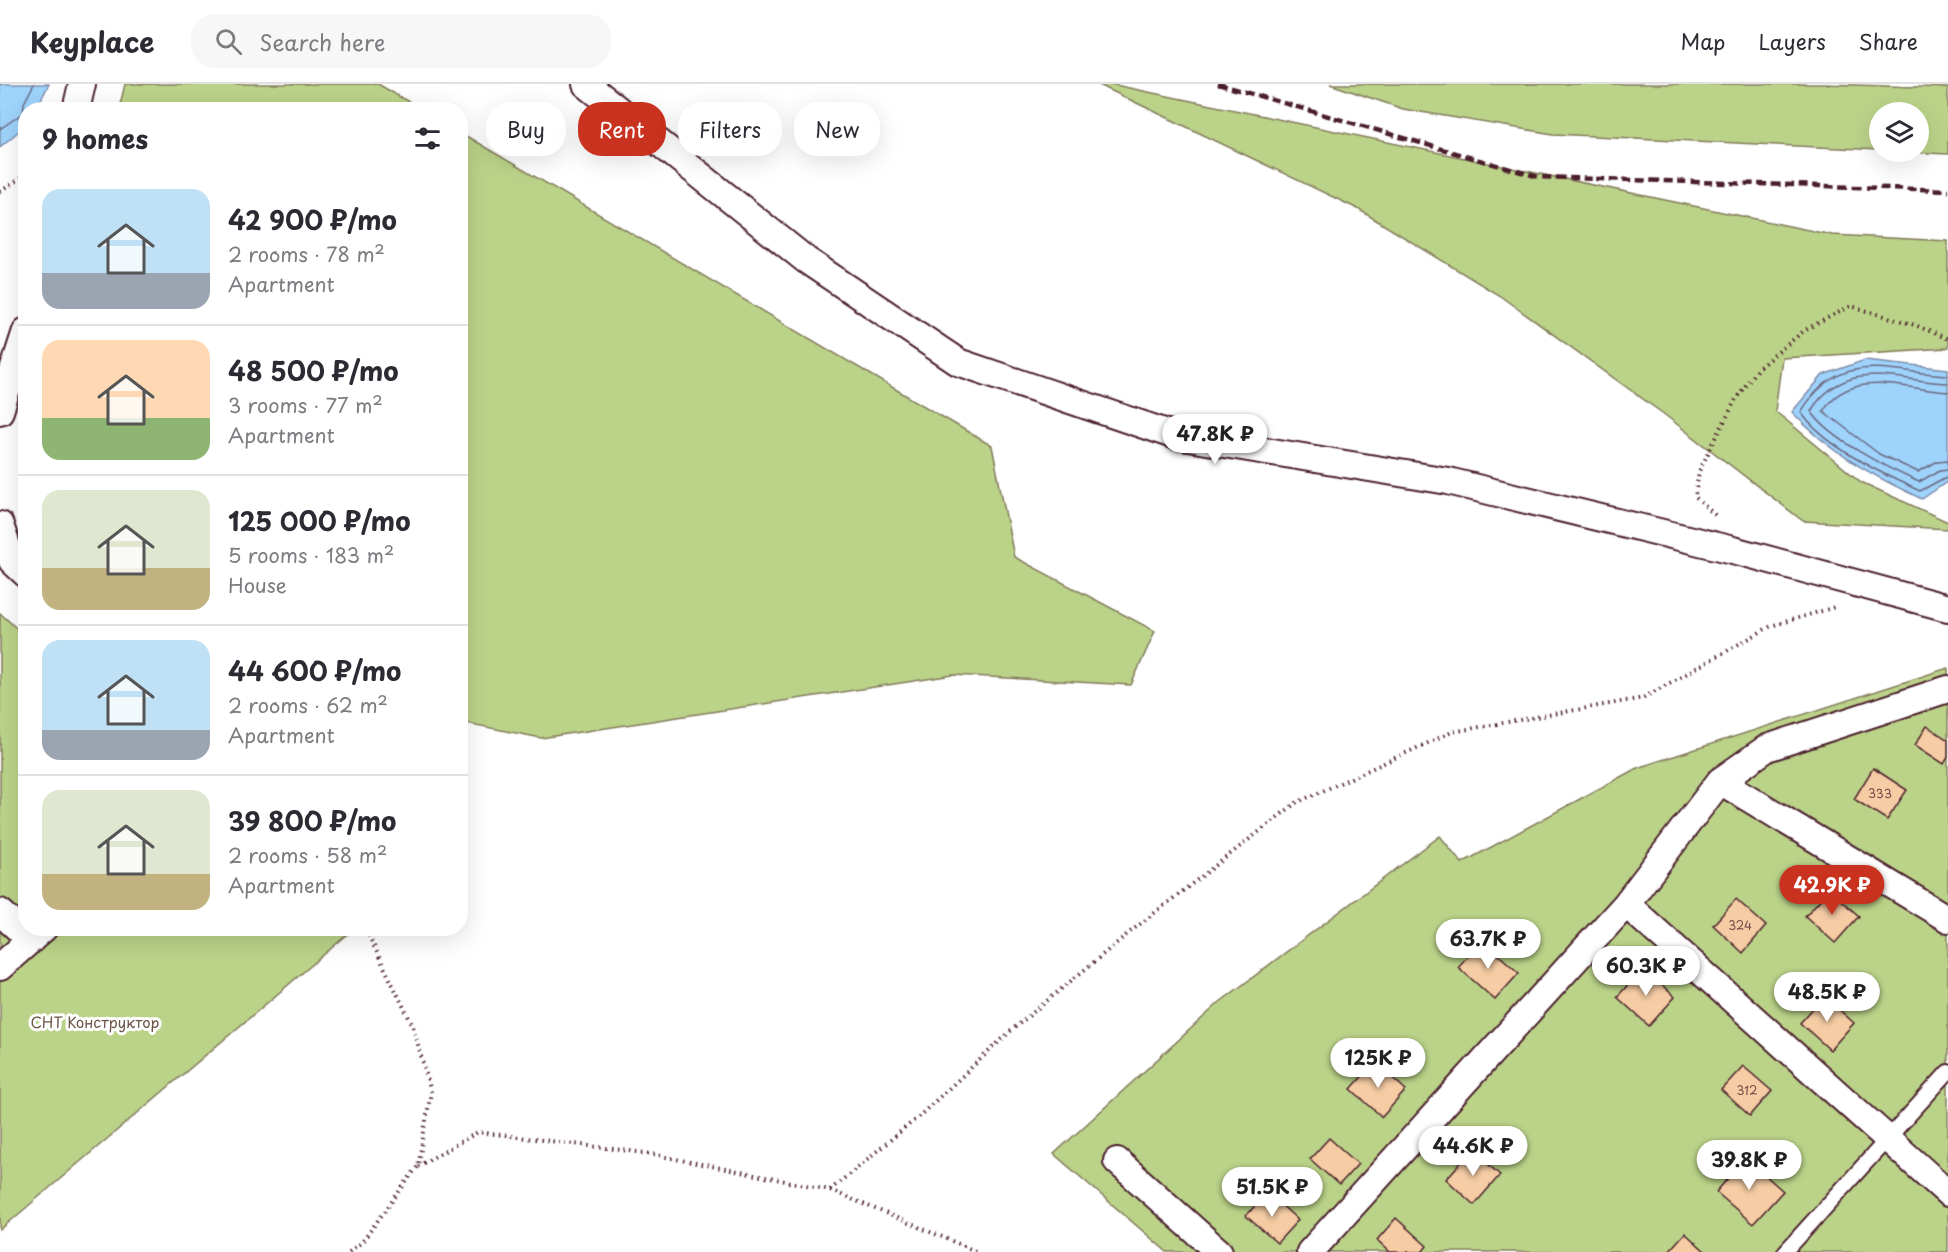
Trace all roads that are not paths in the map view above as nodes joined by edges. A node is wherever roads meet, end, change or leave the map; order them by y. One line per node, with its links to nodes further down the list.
1 (82, 84): 3 (street)
2 (586, 84): 8 (street)
3 (78, 102)
4 (18, 356): 5 (street)
5 (0, 411)
6 (0, 525): 7 (street)
7 (18, 567)
8 (1948, 608)
9 (1948, 689): 10 (street)
10 (1720, 781): 11 (street); 13 (street)
11 (1626, 904): 18 (street); 22 (street)
12 (0, 912): 14 (street)
13 (1948, 919)
14 (18, 923)
15 (35, 936): 16 (street)
16 (0, 967)
17 (1948, 1072): 18 (lane)
18 (1887, 1139): 20 (street); 23 (lane)
19 (1117, 1161): 21 (street)
20 (1948, 1193)
21 (1219, 1252)
22 (1310, 1252)
23 (1785, 1252)

